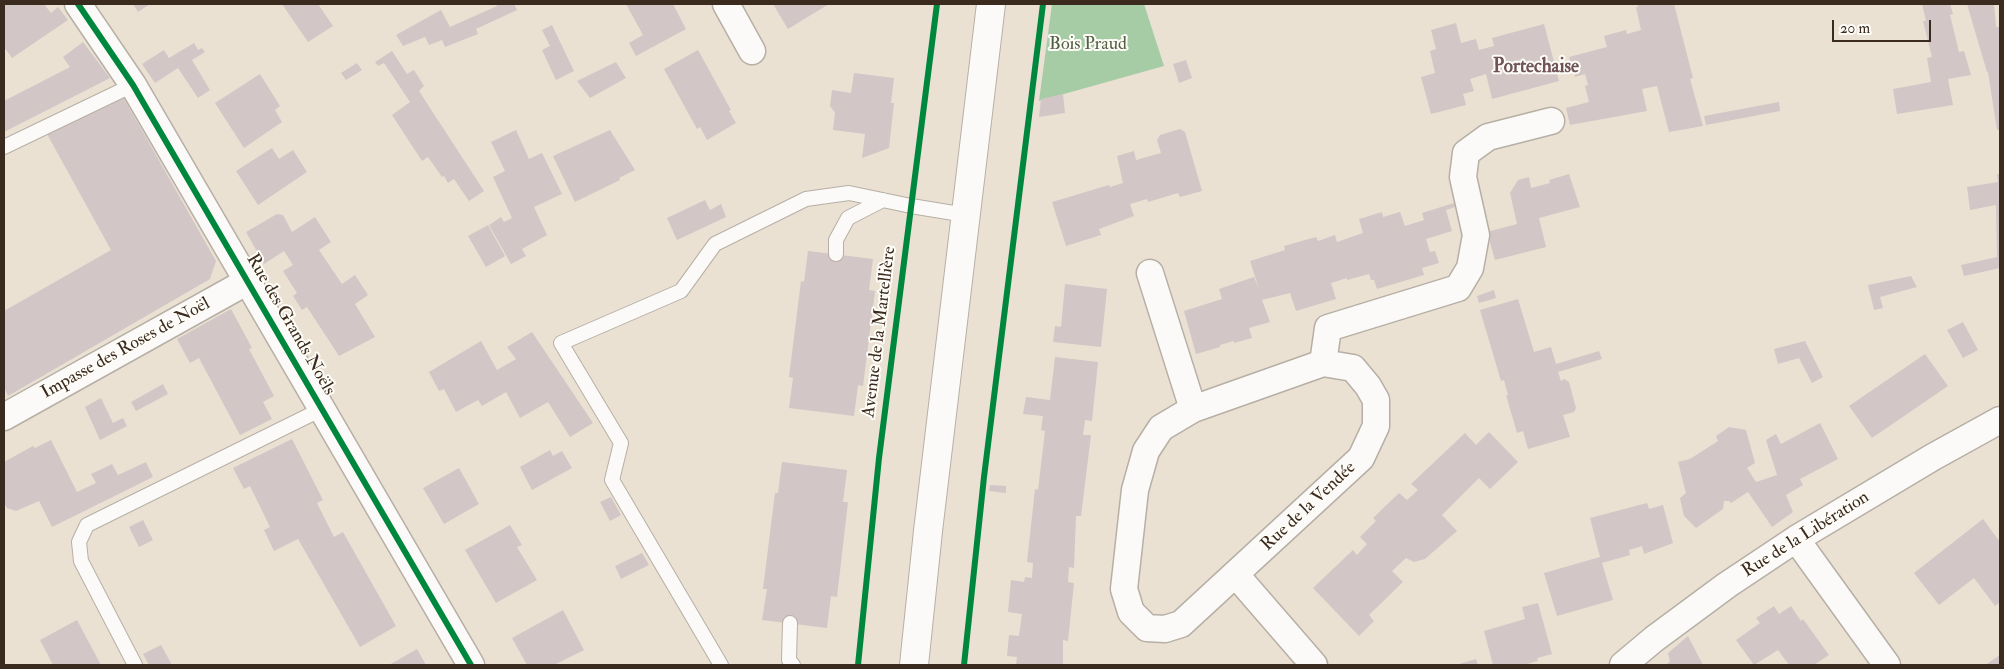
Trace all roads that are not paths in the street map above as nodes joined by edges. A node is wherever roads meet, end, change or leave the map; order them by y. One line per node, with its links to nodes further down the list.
1 (78, 4): 5 (street, Rue des Grands Noëls)
2 (726, 4): 4 (street)
3 (991, 4): 9 (street)
4 (752, 51)
5 (133, 84): 7 (lane); 12 (street, Rue des Grands Noëls)
6 (1550, 121): 13 (street)
7 (4, 147)
8 (883, 200): 9 (lane); 10 (lane); 23 (lane)
9 (966, 215): 25 (street)
10 (836, 254)
11 (1150, 272): 15 (street)
12 (248, 281): 14 (street, Rue des Grands Noëls); 16 (street, Impasse des Roses de Noël)
13 (1323, 363): 15 (street, Rue de la Vendée); 19 (street, Rue de la Vendée)
14 (322, 409): 21 (lane); 22 (street, Rue des Grands Noëls)
15 (1193, 409): 19 (street, Rue de la Vendée)
16 (4, 417)
17 (2000, 420): 18 (street, Rue de la Libération)
18 (1796, 539): 27 (street, Rue de la Libération); 28 (street)
19 (1236, 575): 26 (street)
20 (790, 623): 24 (lane)
21 (135, 665)
22 (471, 665)
23 (722, 665)
24 (793, 665)
25 (914, 665)
26 (1314, 665)
27 (1623, 665)
28 (1887, 665)

